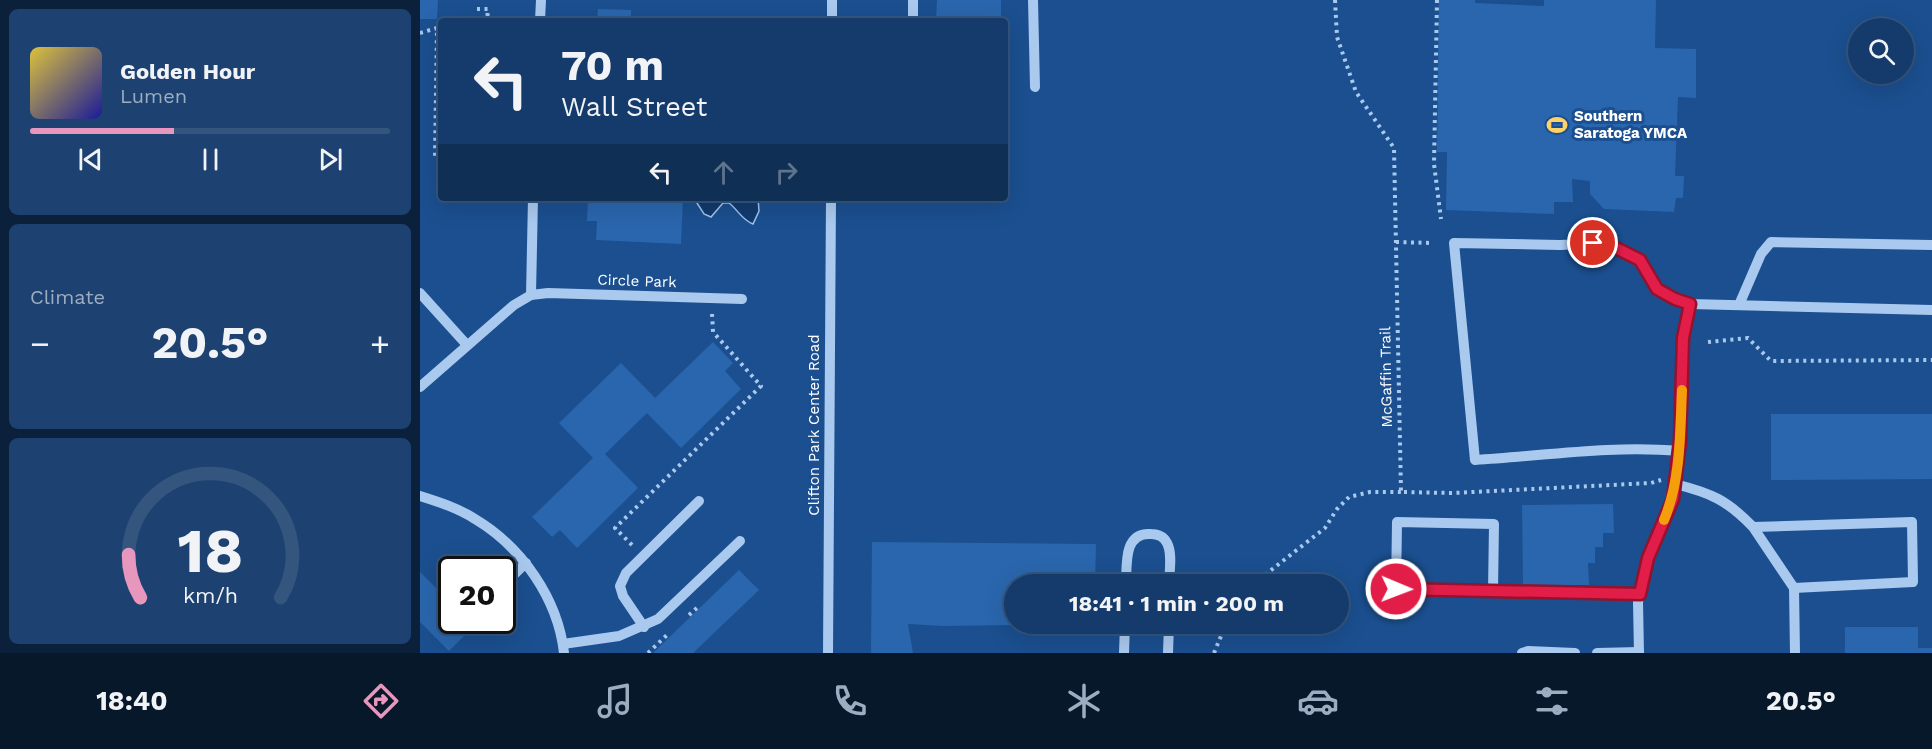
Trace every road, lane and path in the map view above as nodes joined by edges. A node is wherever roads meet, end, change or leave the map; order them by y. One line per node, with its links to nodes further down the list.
1 (541, 0): 9 (street)
2 (832, 0): 10 (street)
3 (913, 0): 11 (street)
4 (1033, 0): 13 (street)
5 (1335, 0): 18 (path, McGaffin Trail)
6 (1437, 0): 17 (path)
7 (477, 9): 8 (path)
8 (487, 18)
9 (540, 18)
10 (832, 18)
11 (913, 18)
12 (420, 33): 14 (path)
13 (1035, 87)
14 (438, 157)
15 (533, 201): 22 (street)
16 (831, 201): 53 (street, Clifton Park Center Road)
17 (1441, 219)
18 (1396, 242): 19 (path); 34 (path, McGaffin Trail)
19 (1433, 243)
20 (1932, 245): 26 (street)
21 (420, 293): 29 (street)
22 (531, 295): 23 (street, Circle Park); 29 (street)
23 (711, 298): 24 (street, Circle Park); 39 (path)
24 (742, 299)
25 (1690, 304): 26 (street); 32 (street); 32 (street)
26 (1739, 305): 27 (street)
27 (1932, 310)
28 (1708, 342): 30 (path)
29 (467, 345): 31 (street)
30 (1932, 360)
31 (420, 387)
32 (1679, 451): 33 (street)
33 (1675, 480): 34 (path); 37 (street); 47 (street)
34 (1401, 492): 44 (path)
35 (420, 496): 40 (street)
36 (699, 501): 39 (street)
37 (1754, 527): 45 (street); 45 (street)
38 (740, 541): 48 (street)
39 (642, 555): 48 (street)
40 (526, 563): 41 (street); 52 (street)
41 (516, 573)
42 (1126, 574): 43 (street)
43 (1169, 574)
44 (1266, 574)
45 (1794, 588): 61 (street)
46 (1492, 591): 46 (street); 47 (street)
47 (1640, 594): 60 (street)
48 (644, 627): 52 (street)
49 (1125, 634): 54 (street)
50 (1168, 634): 55 (street)
51 (1222, 634): 56 (path)
52 (564, 648)
53 (828, 653)
54 (1124, 653)
55 (1168, 653)
56 (1214, 653)
57 (1522, 653): 58 (street)
58 (1575, 653)
59 (1597, 653): 60 (street)
60 (1638, 653)
61 (1795, 653)

